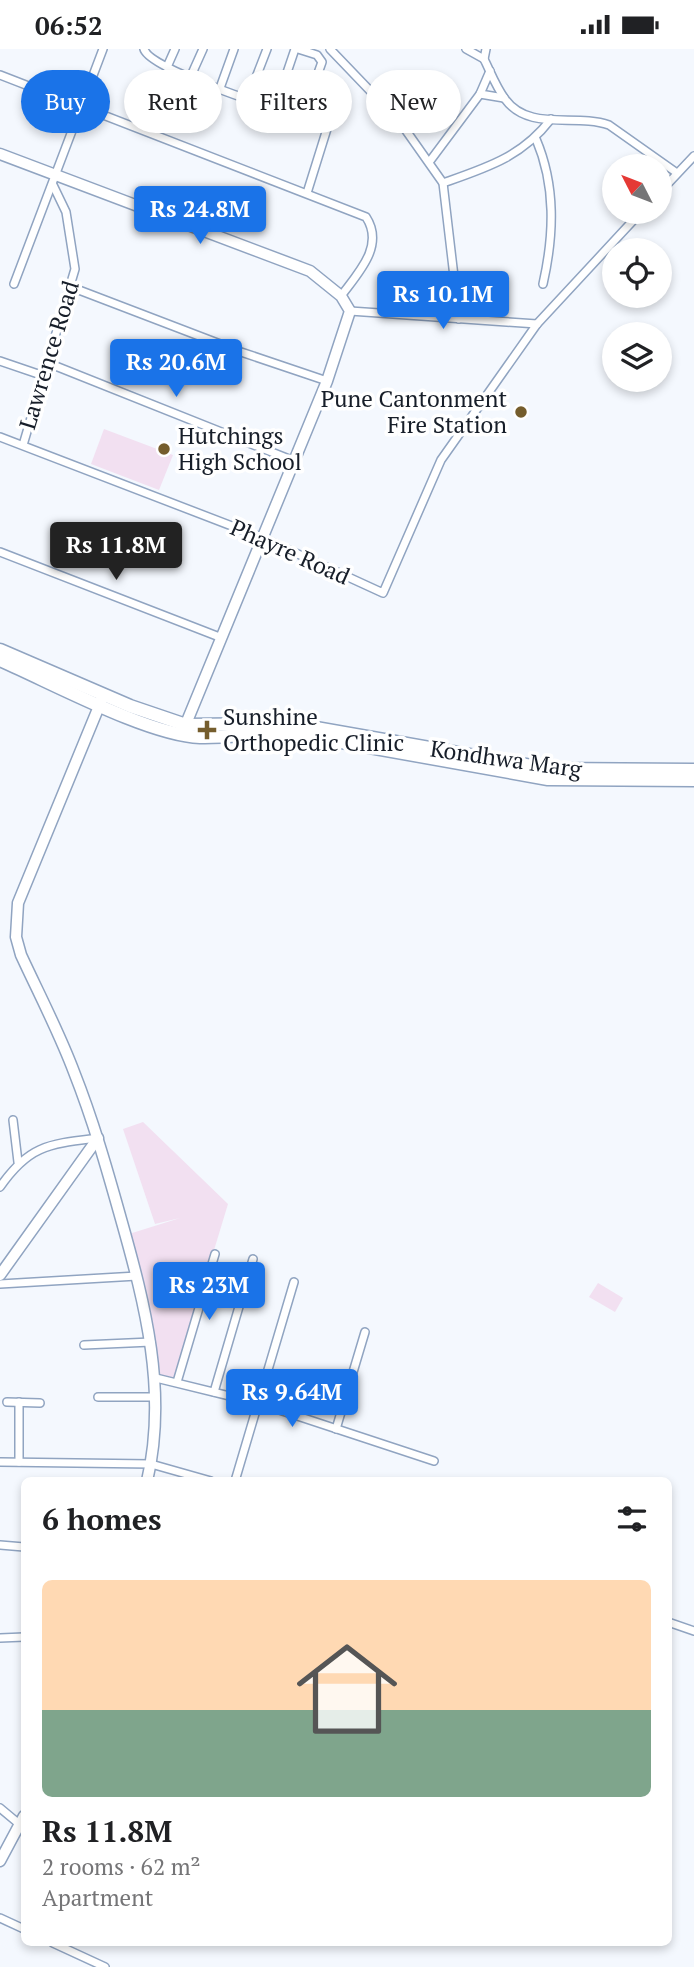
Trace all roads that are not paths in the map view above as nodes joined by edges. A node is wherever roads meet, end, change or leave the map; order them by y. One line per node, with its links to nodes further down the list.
1 (103, 49): 13 (street)
2 (144, 49): 12 (street)
3 (175, 49): 12 (street)
4 (203, 49): 15 (street)
5 (234, 49): 21 (street)
6 (267, 49): 16 (street)
7 (297, 49): 17 (street); 18 (street)
8 (330, 49): 32 (street)
9 (466, 49): 11 (street)
10 (486, 49): 11 (street)
11 (484, 59): 19 (street)
12 (167, 67): 14 (street)
13 (95, 70)
14 (173, 70)
15 (194, 70)
16 (259, 70)
17 (289, 70)
18 (319, 70)
19 (490, 71): 23 (street); 24 (street)
20 (0, 75): 22 (street)
21 (222, 82)
22 (21, 83)
23 (480, 94): 24 (street); 32 (street)
24 (504, 98): 26 (street)
25 (110, 118): 37 (street)
26 (551, 119): 29 (street); 33 (street)
27 (72, 133): 35 (street)
28 (326, 133): 37 (street)
29 (536, 139): 36 (street); 40 (street)
30 (0, 154): 35 (street)
31 (694, 156): 33 (street)
32 (430, 161): 36 (street)
33 (677, 173): 34 (street)
34 (672, 179)
35 (55, 180): 39 (street); 41 (street, Lawrence Road); 42 (street)
36 (443, 183): 44 (street)
37 (307, 193): 42 (street)
38 (630, 224): 45 (street)
39 (14, 284)
40 (543, 284)
41 (71, 287): 47 (street, Lawrence Road); 49 (street)
42 (341, 296): 43 (street)
43 (351, 311): 44 (street); 49 (street)
44 (458, 319): 45 (street)
45 (537, 324): 53 (street, Phayre Road)
46 (0, 361): 48 (street)
47 (48, 363): 48 (street, Lawrence Road); 52 (street)
48 (44, 376): 51 (street, Lawrence Road)
49 (327, 381): 52 (street)
50 (0, 437): 51 (street, Phayre Road)
51 (23, 445): 53 (street, Phayre Road)
52 (294, 461): 53 (street)
53 (262, 538): 55 (street)
54 (0, 552): 55 (street)
55 (222, 638): 59 (street)
56 (0, 650): 58 (main road, Kondhwa Marg)
57 (0, 660): 58 (main road, Kondhwa Marg)
58 (102, 699): 59 (main road, Kondhwa Marg); 63 (street)
59 (184, 730): 60 (main road, Kondhwa Marg); 61 (main road, Kondhwa Marg)
60 (694, 770)
61 (694, 780)
62 (13, 1120): 64 (street)
63 (98, 1138): 64 (street); 68 (street); 69 (street)
64 (18, 1162): 65 (street)
65 (0, 1187)
66 (215, 1254): 76 (street)
67 (253, 1259): 77 (street)
68 (0, 1275)
69 (137, 1276): 71 (street); 73 (street)
70 (294, 1282): 83 (street)
71 (0, 1284)
72 (365, 1332): 84 (street)
73 (151, 1342): 74 (street); 75 (street)
74 (84, 1345)
75 (156, 1378): 76 (street); 79 (street)
76 (177, 1382): 77 (street)
77 (214, 1392): 83 (street)
78 (98, 1397): 79 (street)
79 (155, 1397): 88 (street)
80 (7, 1402): 81 (street)
81 (19, 1402): 82 (street); 87 (street)
82 (40, 1403)
83 (258, 1403): 84 (street); 91 (street)
84 (336, 1429): 85 (street)
85 (434, 1461)
86 (0, 1462): 87 (street)
87 (19, 1462): 88 (street)
88 (151, 1464): 89 (street); 90 (street)
89 (148, 1477)
90 (197, 1477)
91 (236, 1477)
92 (0, 1545): 93 (street)
93 (21, 1547)
94 (672, 1623): 95 (street)
95 (694, 1631)
96 (21, 1637): 97 (street)
97 (0, 1638)
98 (0, 1808): 99 (street)
99 (21, 1822)
100 (21, 1826): 101 (street)
101 (0, 1861)
102 (0, 1918): 103 (street)
103 (21, 1928)
104 (60, 1946): 105 (street)
105 (105, 1967)

